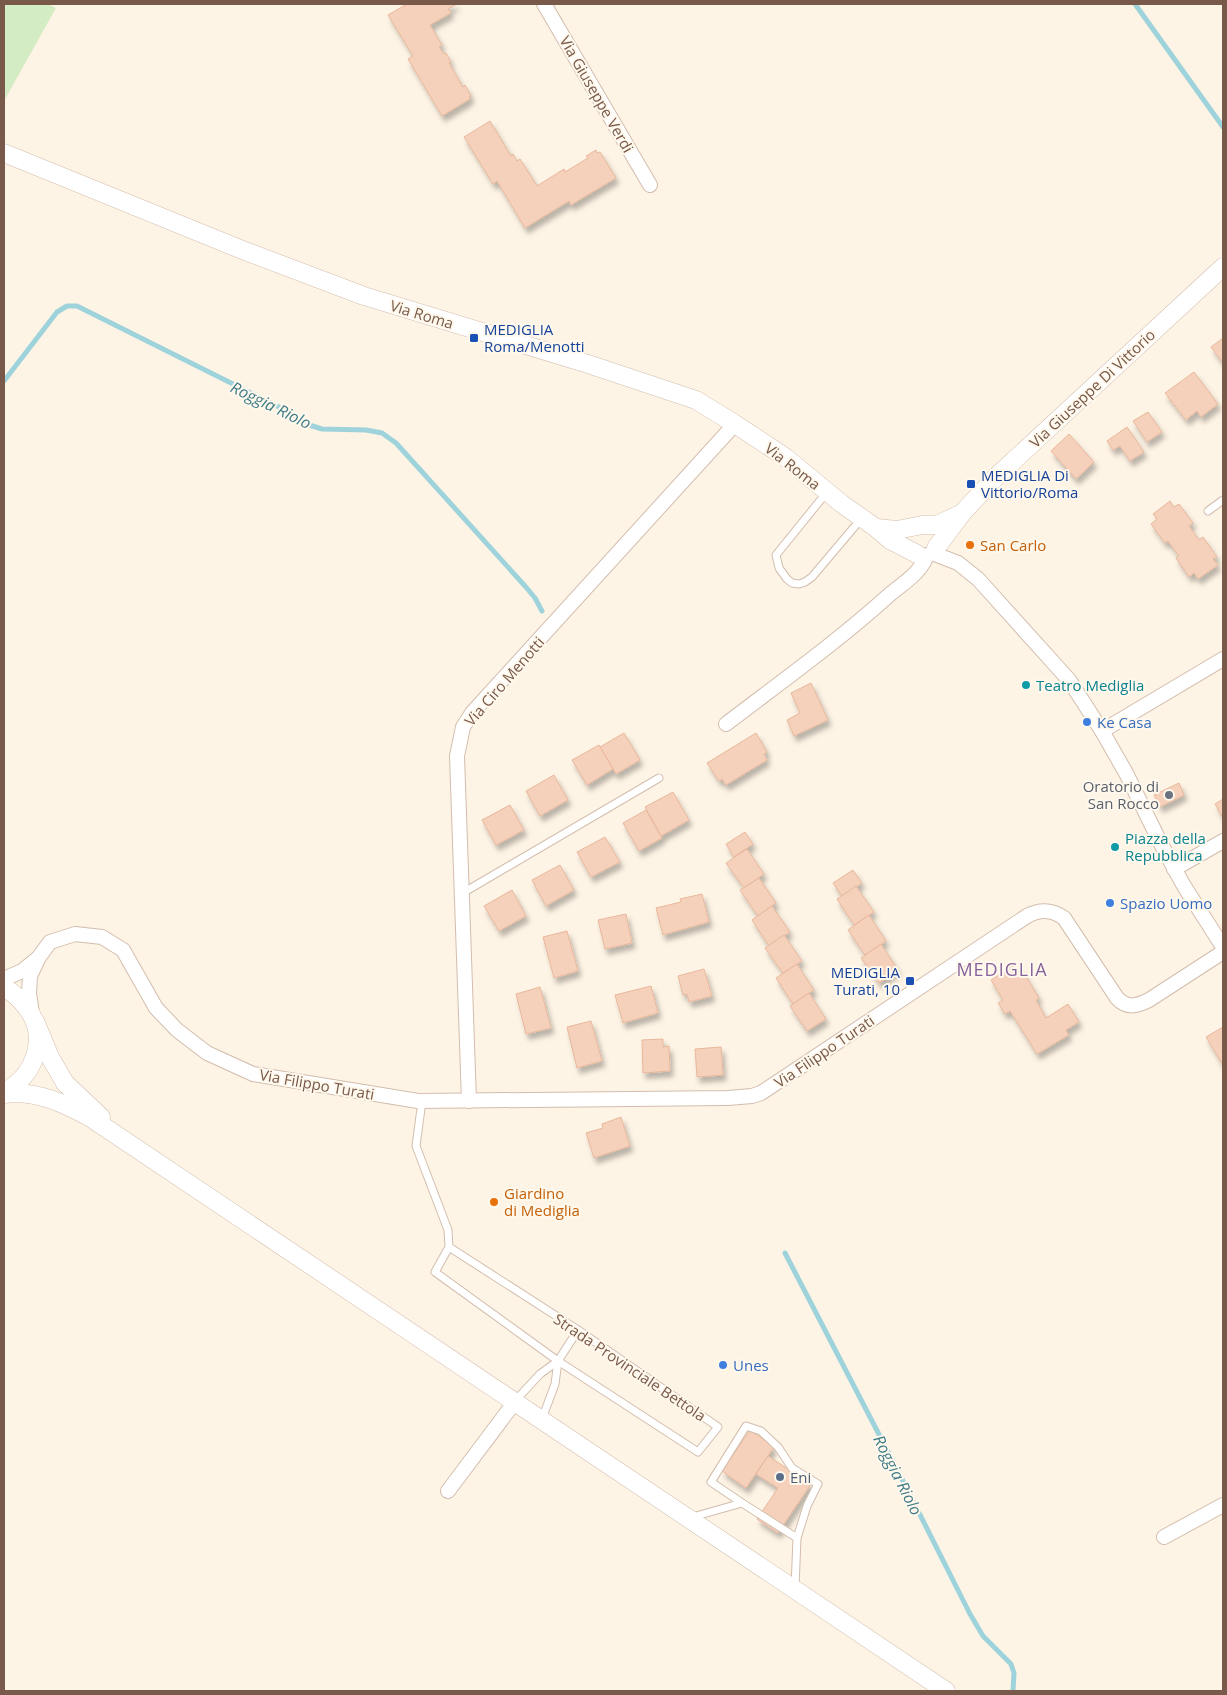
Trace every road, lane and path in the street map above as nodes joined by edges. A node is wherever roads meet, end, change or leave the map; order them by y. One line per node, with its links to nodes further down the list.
1 (544, 4): 3 (street, Via Giuseppe Verdi)
2 (4, 152): 5 (street, Via Roma)
3 (650, 185)
4 (1222, 270): 9 (street, Via Giuseppe Di Vittorio)
5 (735, 424): 6 (street, Via Roma); 19 (street, Via Ciro Menotti)
6 (827, 492): 10 (street, Via Roma); 10 (lane)
7 (1223, 500): 8 (lane)
8 (1208, 511)
9 (963, 512): 11 (street, Via Giuseppe Di Vittorio); 12 (street, Via Giuseppe Di Vittorio)
10 (869, 523): 11 (street); 12 (street, Via Roma)
11 (922, 526): 12 (street); 12 (street)
12 (928, 552): 14 (street, Via Giuseppe Di Vittorio); 15 (street, Via Roma)
13 (1223, 659): 15 (street)
14 (726, 724)
15 (1102, 731): 18 (street, Via Roma)
16 (659, 778): 19 (lane)
17 (1223, 841): 18 (street)
18 (1174, 869): 20 (street, Via Roma)
19 (461, 894): 27 (street, Via Ciro Menotti)
20 (1223, 947)
21 (1223, 952): 27 (street, Via Filippo Turati)
22 (39, 957): 23 (street, Via Filippo Turati); 25 (street, Via Filippo Turati); 28 (street, Via Filippo Turati)
23 (4, 979)
24 (4, 988): 25 (street)
25 (33, 1017): 26 (street); 29 (street)
26 (4, 1093): 29 (street)
27 (469, 1100): 28 (street, Via Filippo Turati)
28 (422, 1102): 30 (lane)
29 (141, 1152): 33 (street)
30 (449, 1247): 31 (lane, Strada Provinciale Bettola); 32 (lane, Strada Provinciale Bettola)
31 (578, 1330): 32 (lane); 32 (lane, Strada Provinciale Bettola)
32 (558, 1362): 33 (lane); 34 (lane)
33 (514, 1403): 34 (street); 35 (street)
34 (541, 1421): 38 (street)
35 (448, 1490)
36 (742, 1503): 38 (lane); 40 (lane); 40 (lane)
37 (1223, 1505): 39 (street)
38 (687, 1518): 41 (street)
39 (1164, 1536)
40 (797, 1538): 41 (lane)
41 (795, 1591): 42 (street)
42 (946, 1691)

